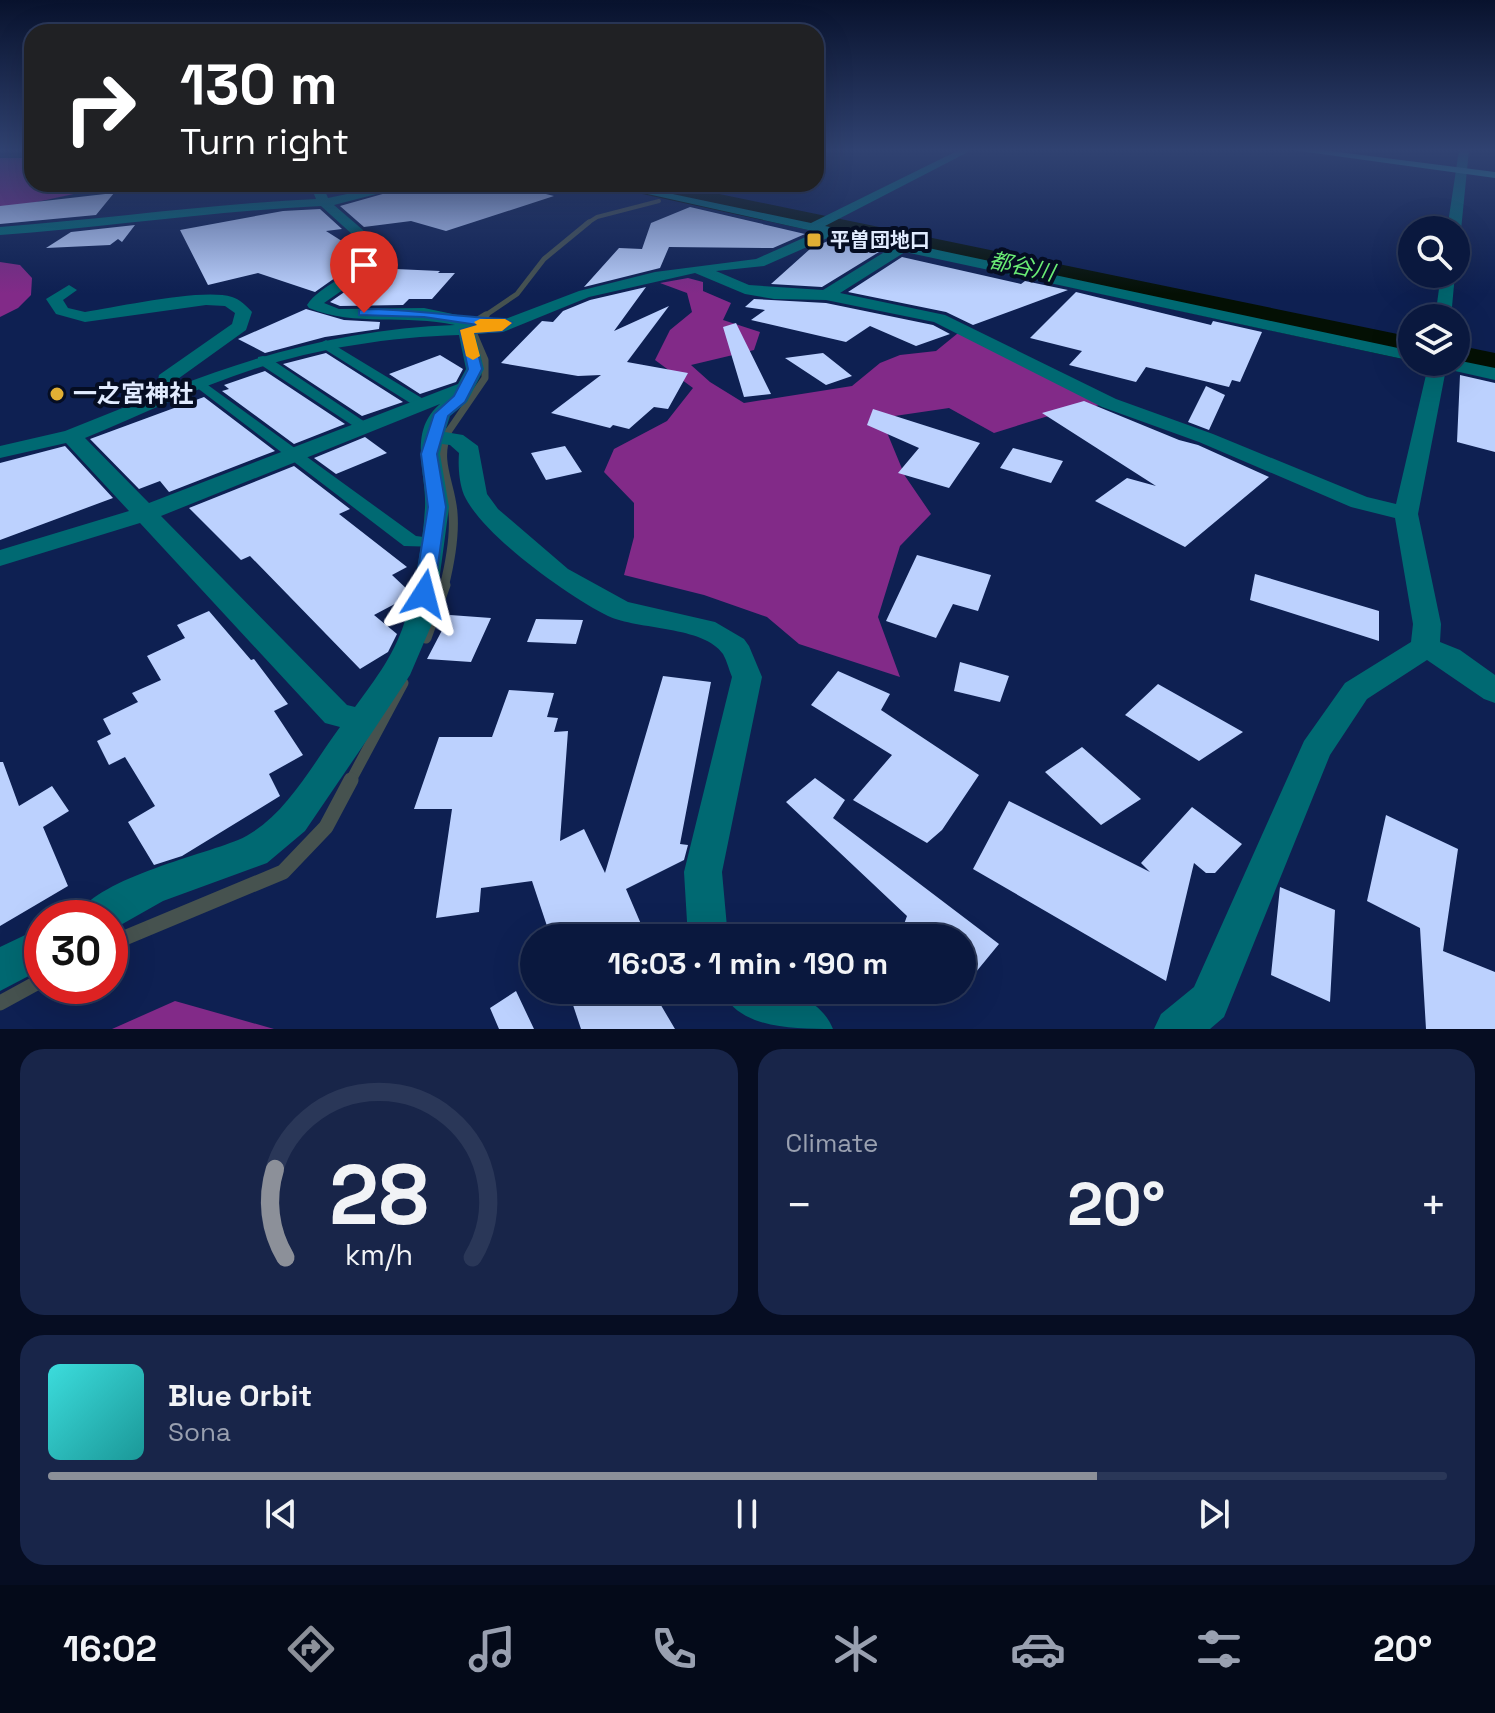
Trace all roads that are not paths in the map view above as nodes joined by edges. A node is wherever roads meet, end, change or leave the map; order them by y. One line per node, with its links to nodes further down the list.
1 (321, 198): 5 (street)
2 (357, 198): 5 (street)
3 (678, 198): 6 (street)
4 (875, 198): 6 (street)
5 (322, 203): 7 (street); 12 (street)
6 (820, 227): 8 (street); 9 (street)
7 (0, 231)
8 (903, 247): 11 (street); 15 (street)
9 (697, 268): 11 (street); 12 (street)
10 (69, 290): 22 (street)
11 (826, 295): 30 (street)
12 (505, 323): 13 (street)
13 (466, 330): 14 (street); 21 (street)
14 (326, 344): 16 (street); 23 (lane)
15 (1398, 353)
16 (263, 360): 20 (street); 24 (lane)
17 (1470, 369): 18 (street)
18 (1495, 374)
19 (1435, 376): 30 (street)
20 (201, 384): 22 (street); 28 (lane)
21 (467, 387): 23 (street); 26 (street)
22 (164, 400): 25 (street)
23 (420, 403): 24 (street)
24 (363, 426): 28 (street)
25 (71, 436): 27 (street); 29 (street)
26 (442, 438): 31 (street); 37 (street)
27 (0, 452)
28 (296, 453): 29 (street); 31 (lane)
29 (146, 513): 32 (street); 35 (street)
30 (1406, 514): 33 (street)
31 (432, 543): 35 (street)
32 (0, 558)
33 (1425, 647): 34 (street); 42 (street)
34 (1495, 691)
35 (362, 722): 36 (street)
36 (128, 901)
37 (707, 924)
38 (24, 957): 39 (street)
39 (0, 970)
40 (767, 1004): 41 (street)
41 (811, 1029)
42 (1176, 1029)

